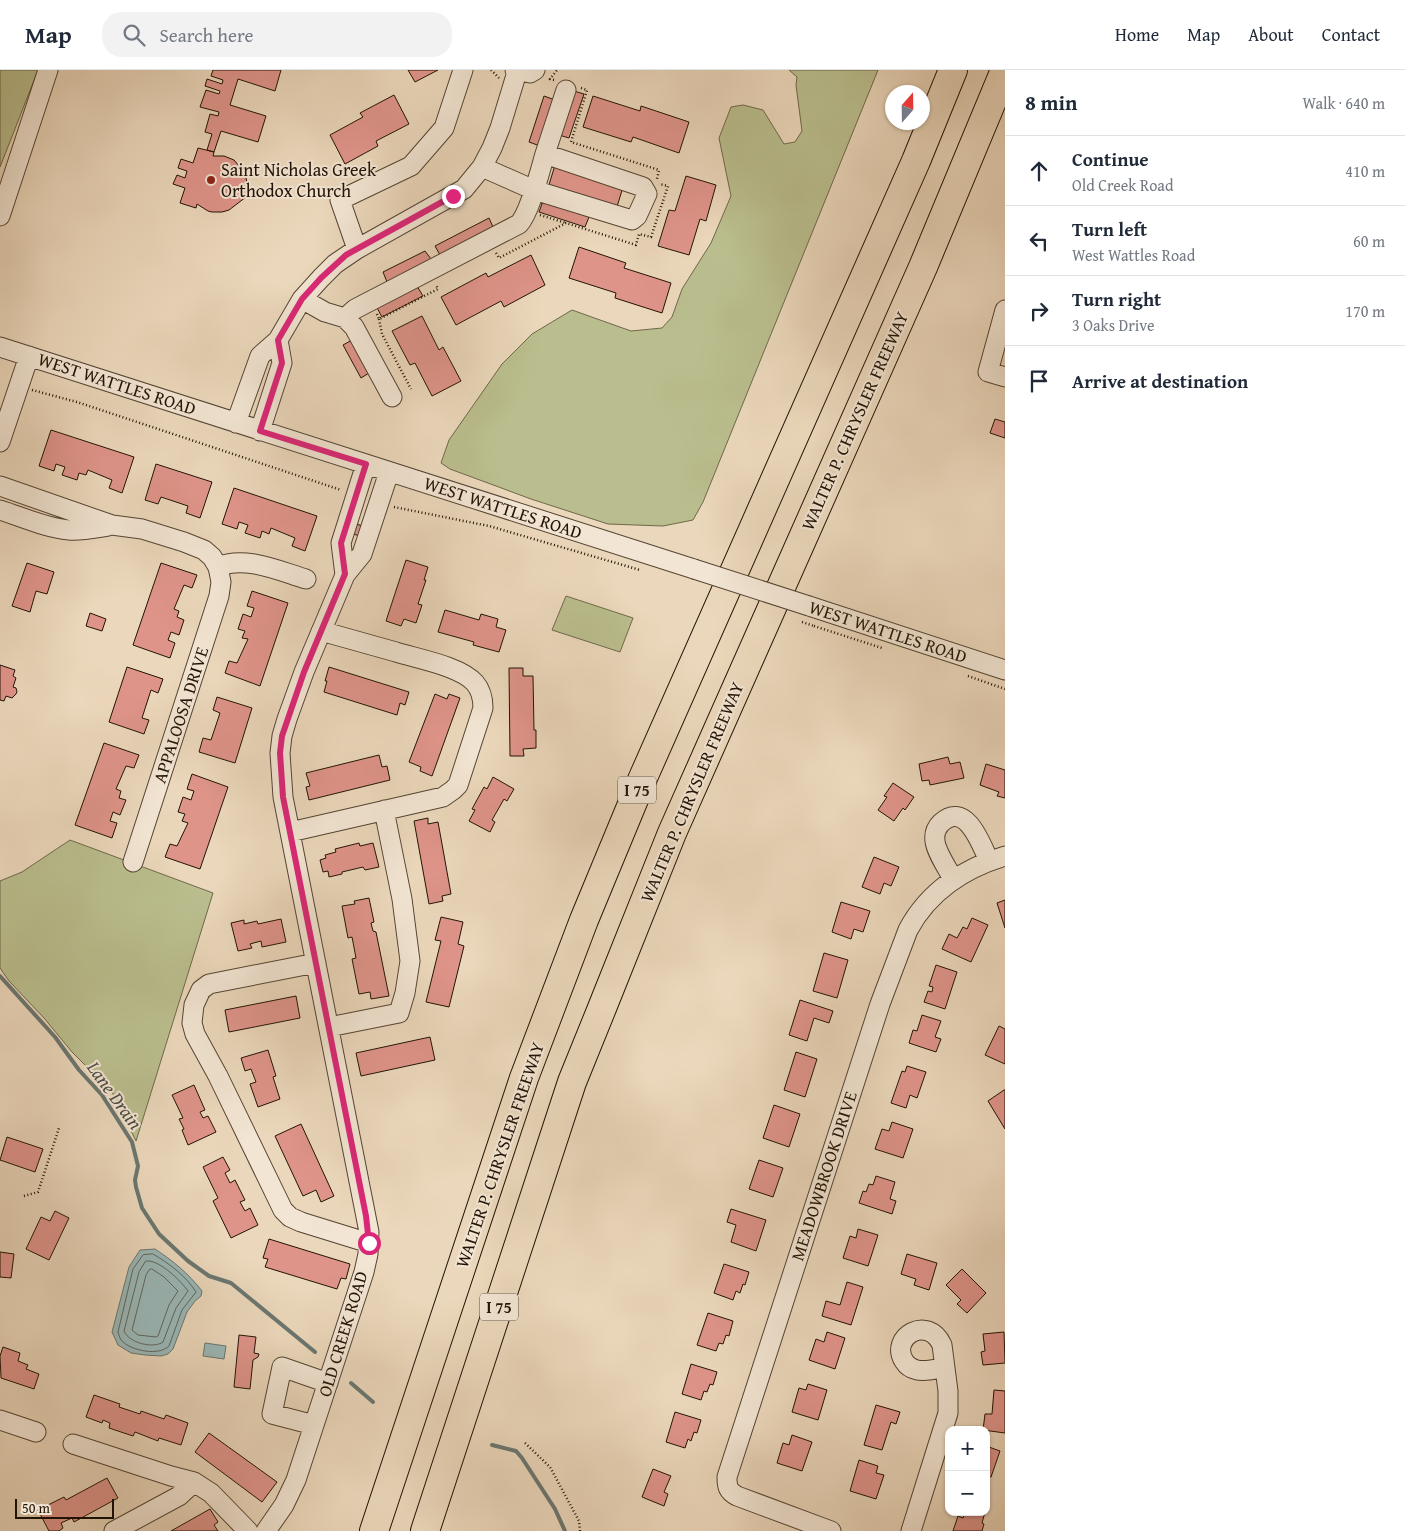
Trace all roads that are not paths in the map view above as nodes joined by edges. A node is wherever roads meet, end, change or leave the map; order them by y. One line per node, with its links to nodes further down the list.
1 (48, 70): 10 (street)
2 (463, 70): 11 (street)
3 (953, 70): 51 (highway, WALTER P. CHRYSLER FREEWAY / I 75)
4 (1005, 70): 52 (highway, WALTER P. CHRYSLER FREEWAY / I 75)
5 (518, 73): 8 (street)
6 (566, 90): 7 (street)
7 (545, 154): 9 (street); 9 (street)
8 (482, 167): 9 (street); 11 (street)
9 (534, 190): 14 (street)
10 (0, 216)
11 (357, 249): 12 (street)
12 (302, 299): 14 (street); 15 (street)
13 (1005, 310): 18 (street)
14 (345, 318): 19 (street)
15 (278, 340): 20 (street); 21 (street)
16 (0, 346): 17 (street, WEST WATTLES ROAD)
17 (29, 356): 20 (street, WEST WATTLES ROAD); 22 (street)
18 (997, 375)
19 (392, 397)
20 (236, 423): 21 (street, WEST WATTLES ROAD)
21 (260, 431): 23 (street, WEST WATTLES ROAD)
22 (0, 442)
23 (366, 464): 24 (street, WEST WATTLES ROAD); 29 (street)
24 (389, 472): 29 (street, OLD CREEK ROAD); 32 (street, WEST WATTLES ROAD, bridge)
25 (0, 486): 27 (street)
26 (0, 510): 27 (street)
27 (112, 525): 28 (street)
28 (218, 567): 30 (street); 36 (street, APPALOOSA DRIVE)
29 (345, 574): 31 (street, OLD CREEK ROAD)
30 (306, 579)
31 (321, 631): 33 (street); 34 (street, OLD CREEK ROAD)
32 (1005, 670)
33 (384, 810): 34 (street); 39 (street)
34 (290, 832): 38 (street, OLD CREEK ROAD)
35 (997, 858): 37 (street, MEADOWBROOK DRIVE); 37 (street, MEADOWBROOK DRIVE)
36 (133, 862)
37 (953, 879): 53 (street, MEADOWBROOK DRIVE)
38 (316, 963): 39 (street, OLD CREEK ROAD); 40 (street)
39 (329, 1027): 40 (street, OLD CREEK ROAD)
40 (369, 1243): 42 (street, OLD CREEK ROAD)
41 (944, 1367): 54 (street)
42 (328, 1383): 44 (street, OLD CREEK ROAD); 44 (street)
43 (0, 1420): 45 (street)
44 (314, 1425): 50 (street, OLD CREEK ROAD)
45 (36, 1432)
46 (73, 1444): 47 (street)
47 (194, 1482): 48 (street); 49 (street)
48 (114, 1531)
49 (248, 1531)
50 (266, 1531)
51 (374, 1531)
52 (425, 1531)
53 (831, 1531)
54 (911, 1531)

